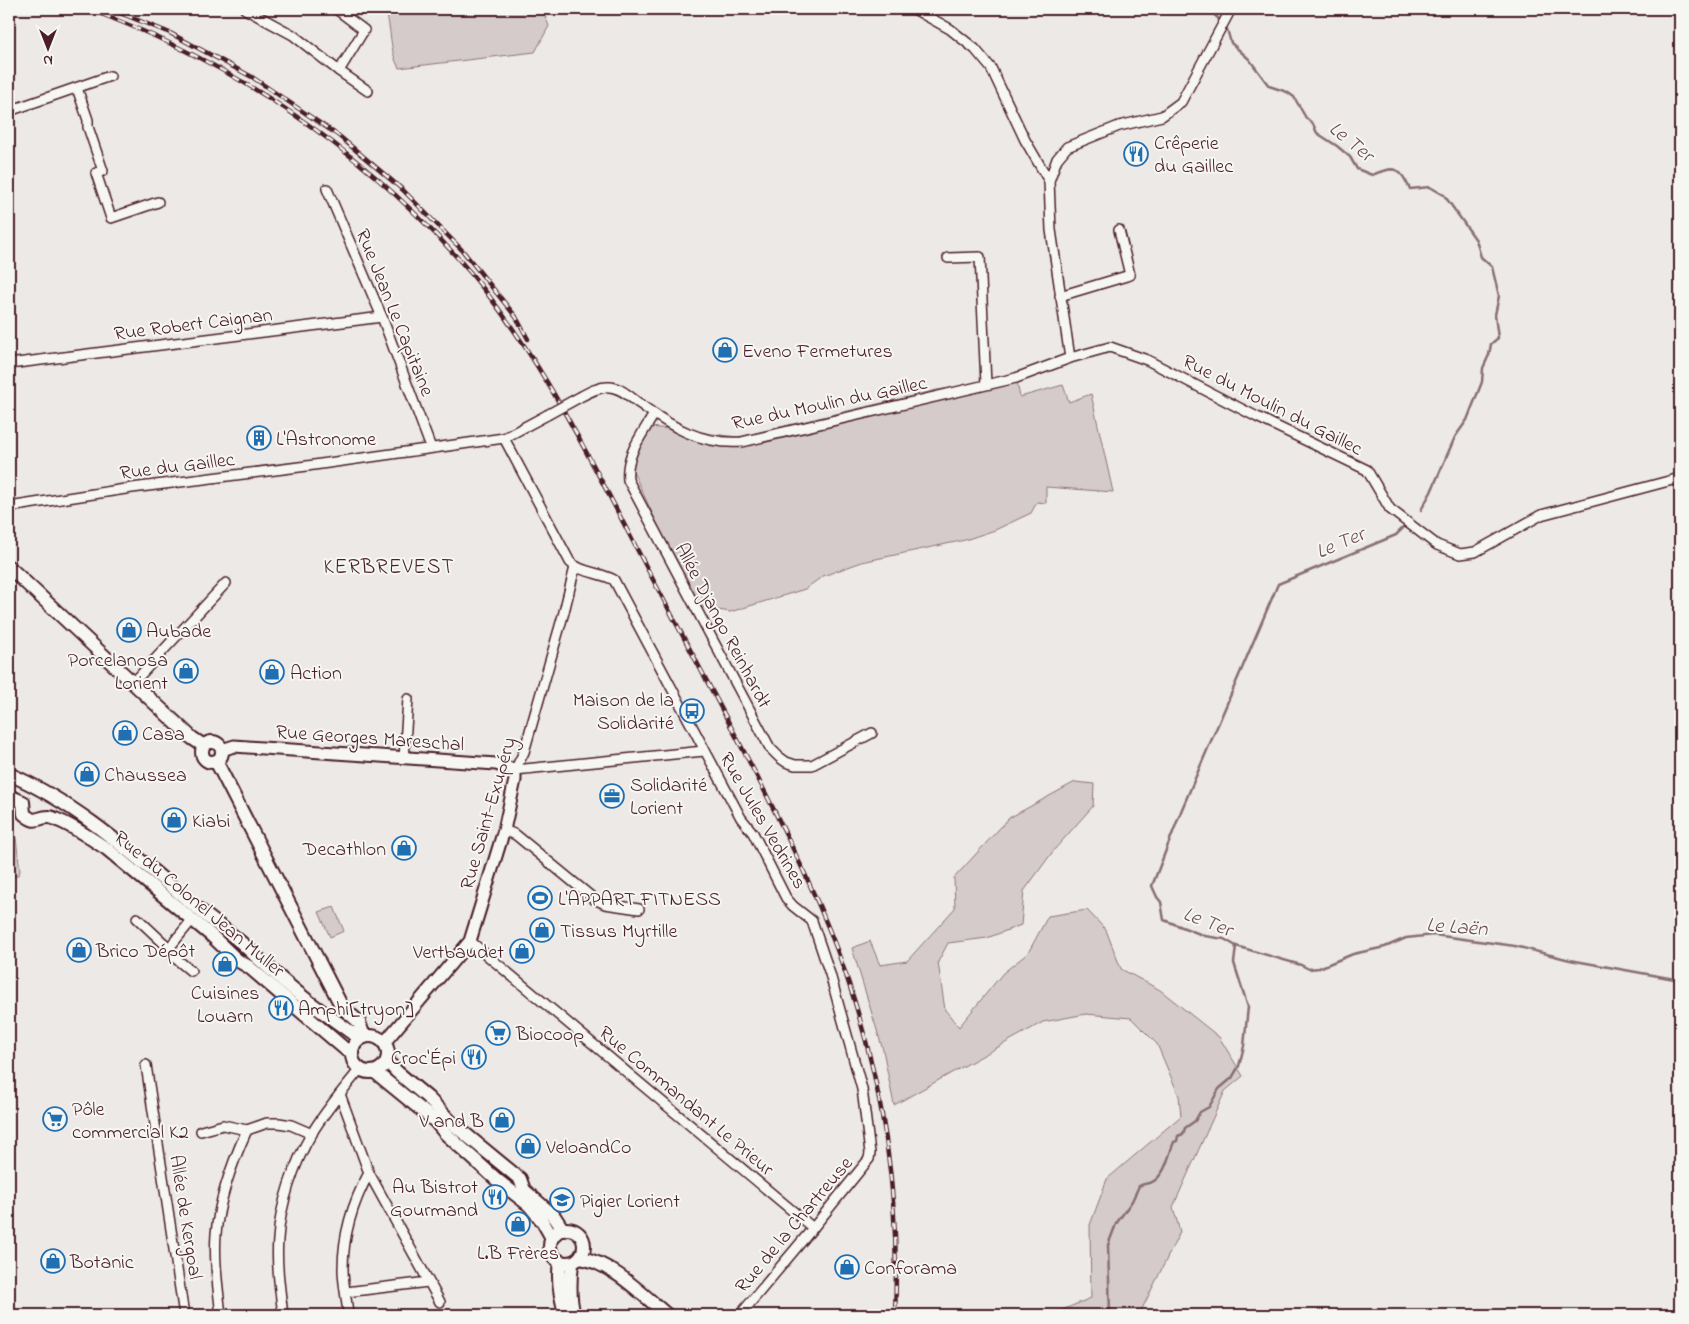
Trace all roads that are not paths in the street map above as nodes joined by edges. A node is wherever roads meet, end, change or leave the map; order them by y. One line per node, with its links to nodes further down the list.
1 (244, 9): 5 (street)
2 (336, 9): 5 (street)
3 (914, 9): 10 (street)
4 (1230, 9): 10 (street)
5 (336, 69): 8 (street)
6 (110, 76): 7 (street)
7 (78, 88): 9 (street); 12 (street)
8 (368, 92)
9 (9, 111)
10 (1049, 181): 15 (street)
11 (327, 189): 16 (street, Rue Jean Le Capitaine)
12 (158, 202)
13 (1119, 230): 15 (street)
14 (948, 258): 19 (street)
15 (1060, 296): 17 (street)
16 (382, 317): 18 (street, Rue Robert Caignan); 23 (street, Rue Jean Le Capitaine)
17 (1070, 358): 19 (street, Rue du Moulin du Gaillec); 24 (street, Rue du Moulin du Gaillec)
18 (9, 364)
19 (986, 384): 21 (street, Rue du Moulin du Gaillec)
20 (578, 398): 21 (street, Rue du Moulin du Gaillec); 22 (street, Rue du Gaillec, bridge)
21 (654, 414): 31 (street, Allée Django Reinhardt)
22 (504, 438): 23 (street, Rue du Gaillec); 26 (street)
23 (431, 448): 25 (street, Rue du Gaillec)
24 (1680, 478)
25 (9, 507)
26 (575, 567): 32 (street, Rue Jules Vedrines); 35 (street, Rue Saint-Exupéry)
27 (9, 568): 29 (main road)
28 (226, 583): 29 (street)
29 (133, 683): 33 (main road)
30 (408, 699): 34 (street)
31 (872, 733)
32 (704, 751): 35 (street); 58 (street, Rue Jules Vedrines)
33 (219, 755): 34 (street, Rue Georges Mareschal); 47 (main road)
34 (404, 759): 35 (street, Rue Georges Mareschal)
35 (515, 770): 40 (street, Rue Saint-Exupéry)
36 (9, 774): 37 (main road, Rue du Colonel Jean Muller)
37 (39, 788): 39 (main road); 47 (main road, Rue du Colonel Jean Muller)
38 (9, 796): 39 (main road)
39 (23, 802): 43 (main road, Rue du Colonel Jean Muller)
40 (504, 830): 41 (street); 44 (street, Rue Saint-Exupéry)
41 (639, 909)
42 (138, 918): 45 (street)
43 (192, 920): 45 (street); 49 (main road, Rue du Colonel Jean Muller)
44 (470, 941): 48 (street, Rue Saint-Exupéry); 60 (street, Rue Commandant Le Prieur)
45 (169, 948): 46 (street)
46 (191, 971)
47 (362, 1038): 48 (main road); 49 (main road)
48 (384, 1043): 50 (main road)
49 (352, 1051): 52 (main road)
50 (387, 1061): 53 (main road); 61 (main road)
51 (146, 1065): 69 (street, Allée de Kergoal)
52 (360, 1070): 53 (main road); 54 (street)
53 (375, 1072): 62 (main road)
54 (340, 1094): 57 (street); 59 (street)
55 (247, 1130): 56 (street); 57 (street); 70 (street)
56 (200, 1131)
57 (312, 1134): 71 (street)
58 (870, 1153): 60 (street, Rue de la Chartreuse)
59 (368, 1173): 66 (street); 67 (street)
60 (813, 1228): 76 (street, Rue de la Chartreuse)
61 (563, 1230): 62 (main road); 63 (main road)
62 (552, 1238): 64 (main road)
63 (584, 1244): 64 (main road); 65 (main road)
64 (571, 1261): 65 (main road); 73 (main road); 74 (main road)
65 (609, 1269): 75 (main road)
66 (428, 1282): 67 (street); 68 (street)
67 (346, 1292): 72 (street)
68 (440, 1302)
69 (184, 1315)
70 (221, 1315)
71 (282, 1315)
72 (348, 1315)
73 (566, 1315)
74 (574, 1315)
75 (667, 1315)
76 (740, 1315)

